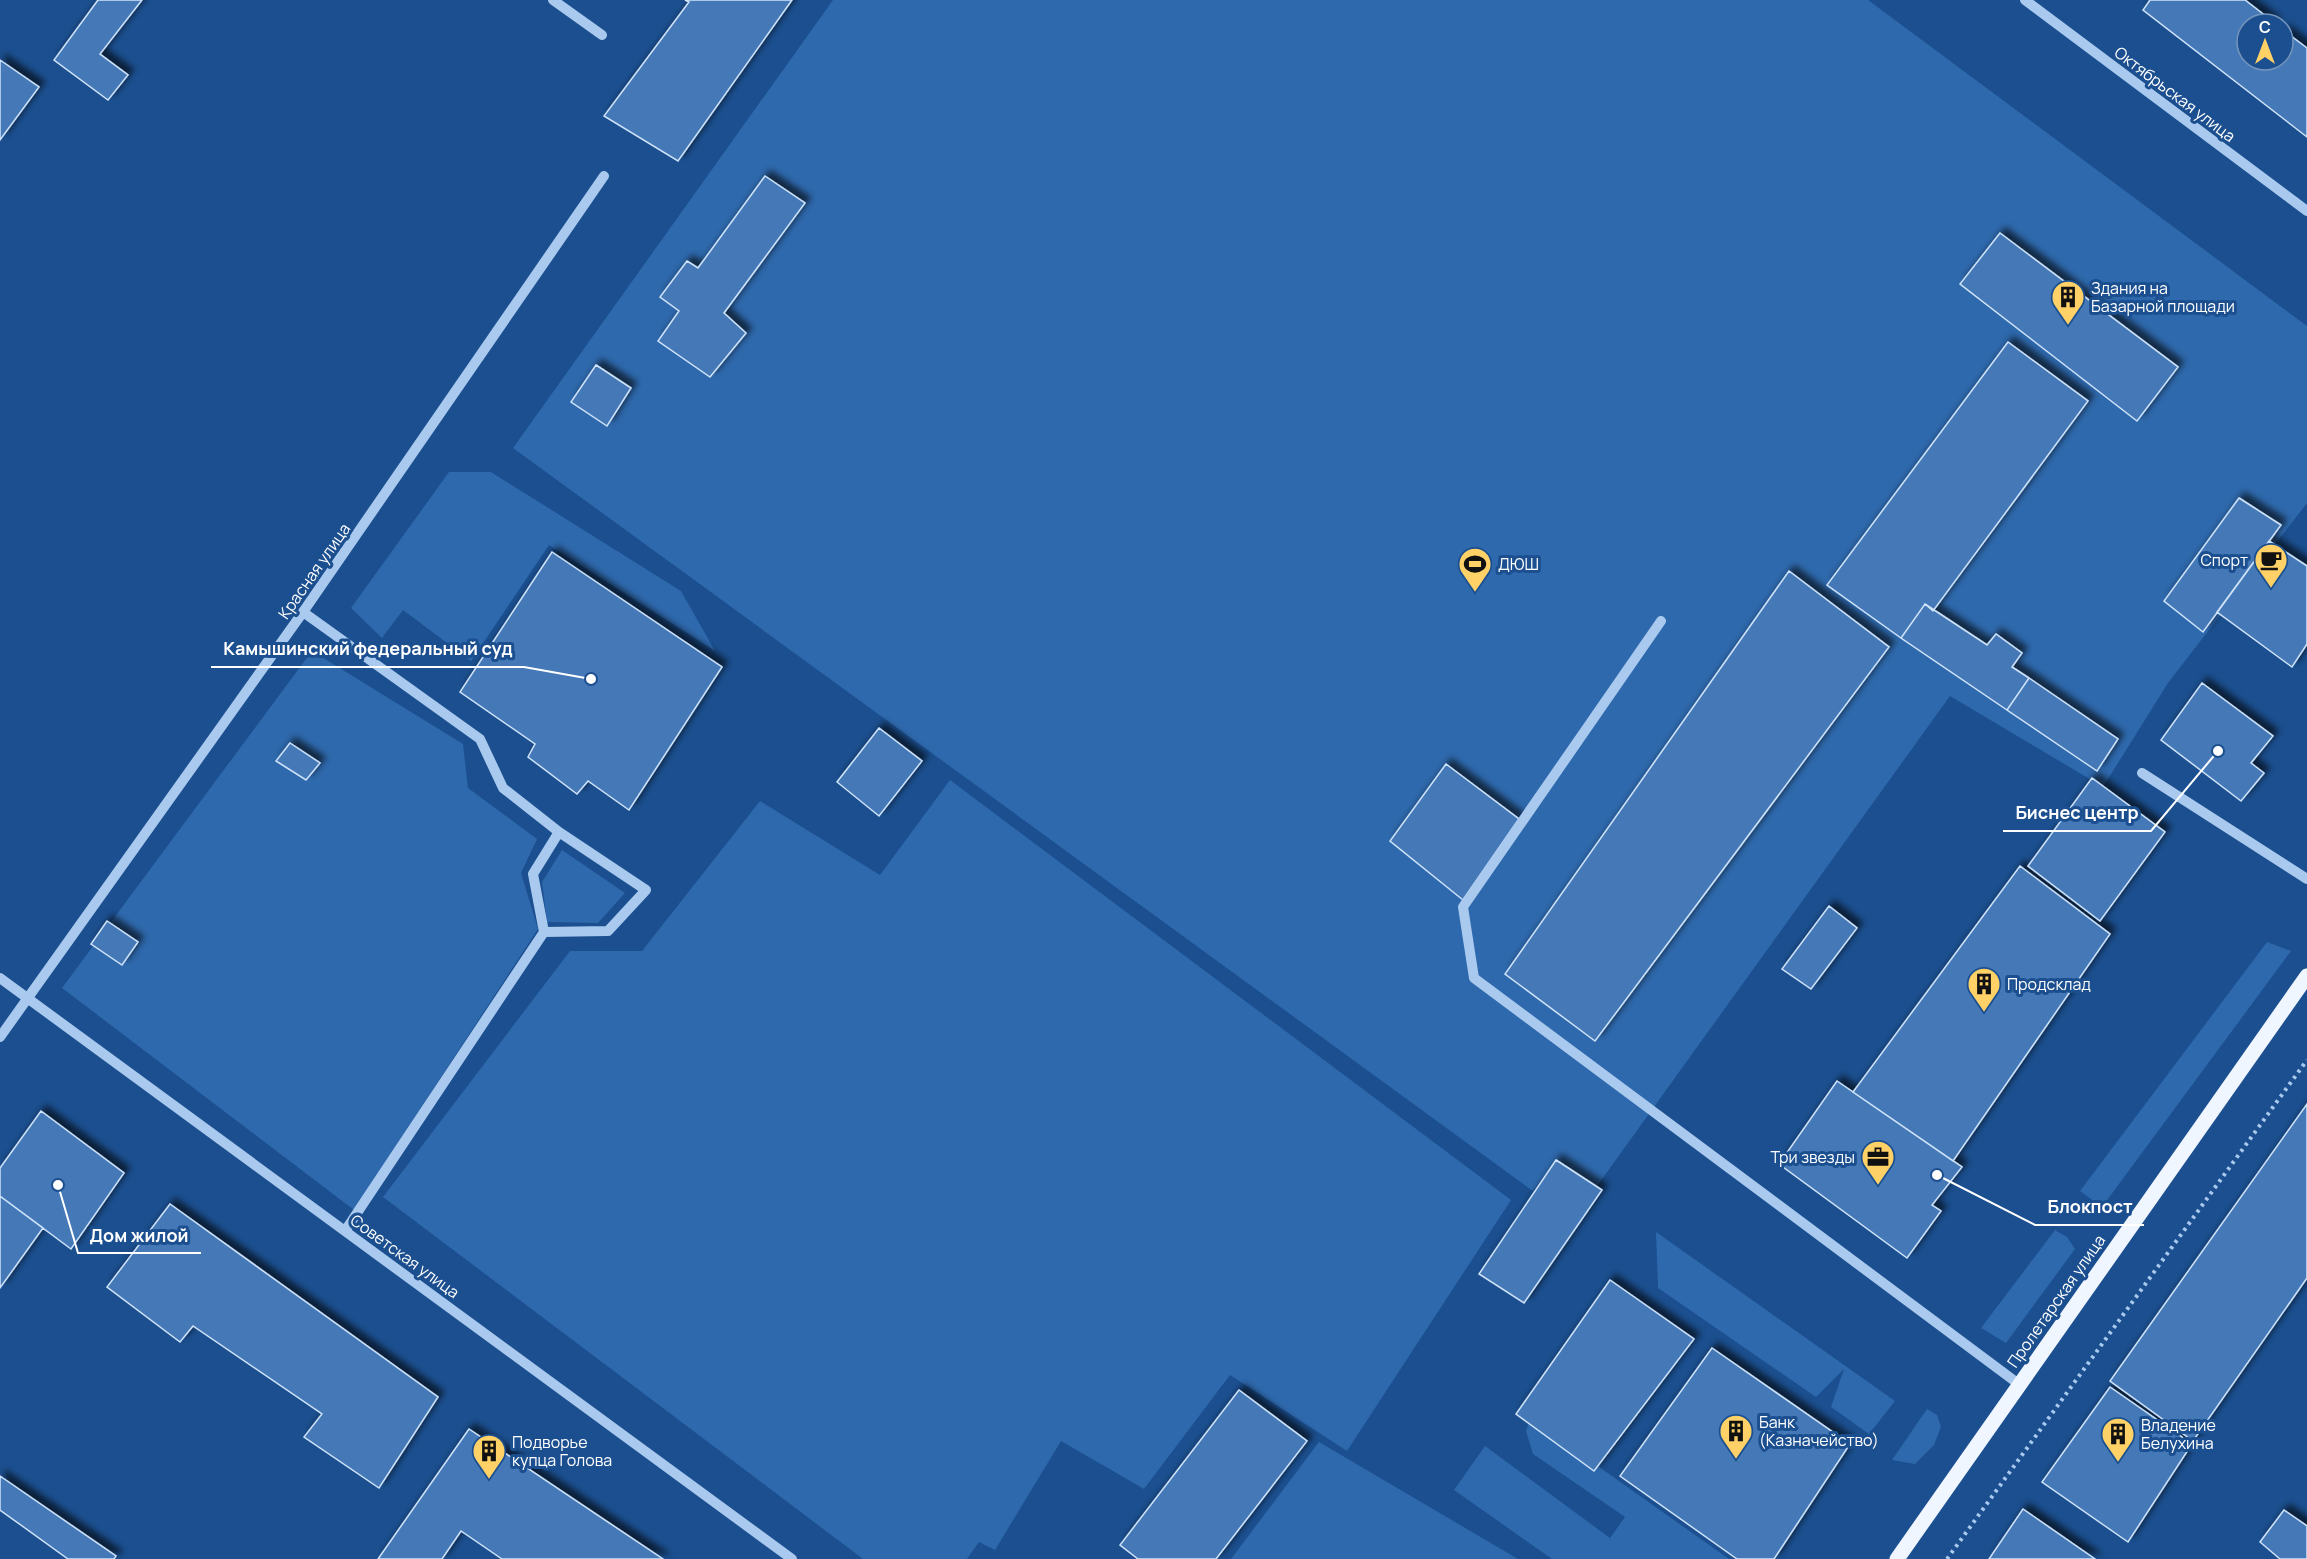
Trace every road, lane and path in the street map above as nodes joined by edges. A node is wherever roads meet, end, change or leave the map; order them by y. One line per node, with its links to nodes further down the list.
1 (553, 0): 3 (street)
2 (2025, 0): 5 (street, Октябрьская улица)
3 (602, 35)
4 (604, 176): 6 (street, Красная улица)
5 (2307, 212)
6 (303, 612): 9 (street); 14 (street, Красная улица)
7 (1661, 621): 18 (street)
8 (2142, 773): 10 (street)
9 (559, 832): 11 (street); 11 (street)
10 (2307, 879)
11 (544, 932): 17 (street)
12 (2307, 976): 18 (main road, Пролетарская улица)
13 (0, 978): 14 (street, Советская улица)
14 (28, 998): 15 (street, Красная улица); 17 (street, Советская улица)
15 (0, 1037)
16 (2307, 1060): 21 (path)
17 (345, 1231): 19 (street, Советская улица)
18 (2020, 1384): 20 (main road, Пролетарская улица)
19 (789, 1558)
20 (1897, 1559)
21 (1947, 1559)

